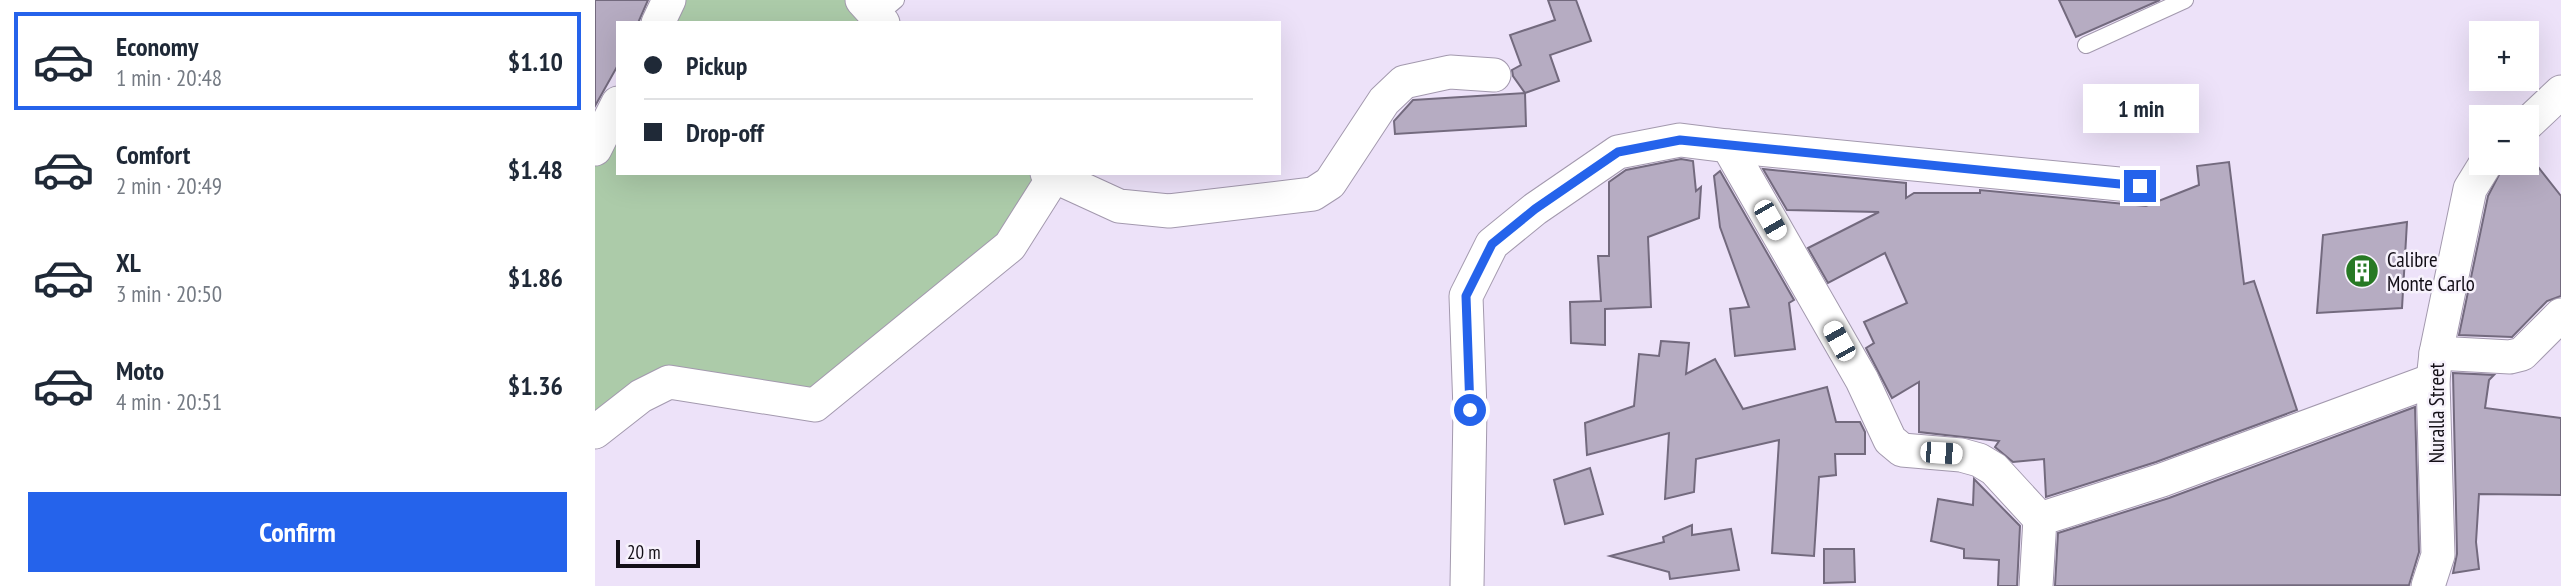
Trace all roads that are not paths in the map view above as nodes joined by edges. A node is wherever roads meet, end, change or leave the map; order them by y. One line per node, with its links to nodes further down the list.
1 (669, 0): 3 (street)
2 (2185, 0): 4 (lane)
3 (659, 21)
4 (2086, 45)
5 (1494, 75): 12 (street)
6 (2561, 92): 8 (street)
7 (616, 107): 10 (street)
8 (2539, 113)
9 (1728, 146): 13 (street); 17 (street); 18 (street)
10 (595, 149)
11 (2479, 175): 15 (street, Nuralla Street)
12 (1050, 176): 16 (street)
13 (2140, 186)
14 (2561, 315): 15 (street)
15 (2435, 367): 17 (street); 20 (street, Nuralla Street)
16 (595, 432)
17 (2040, 519): 19 (street)
18 (1467, 586)
19 (2036, 586)
20 (2428, 586)

